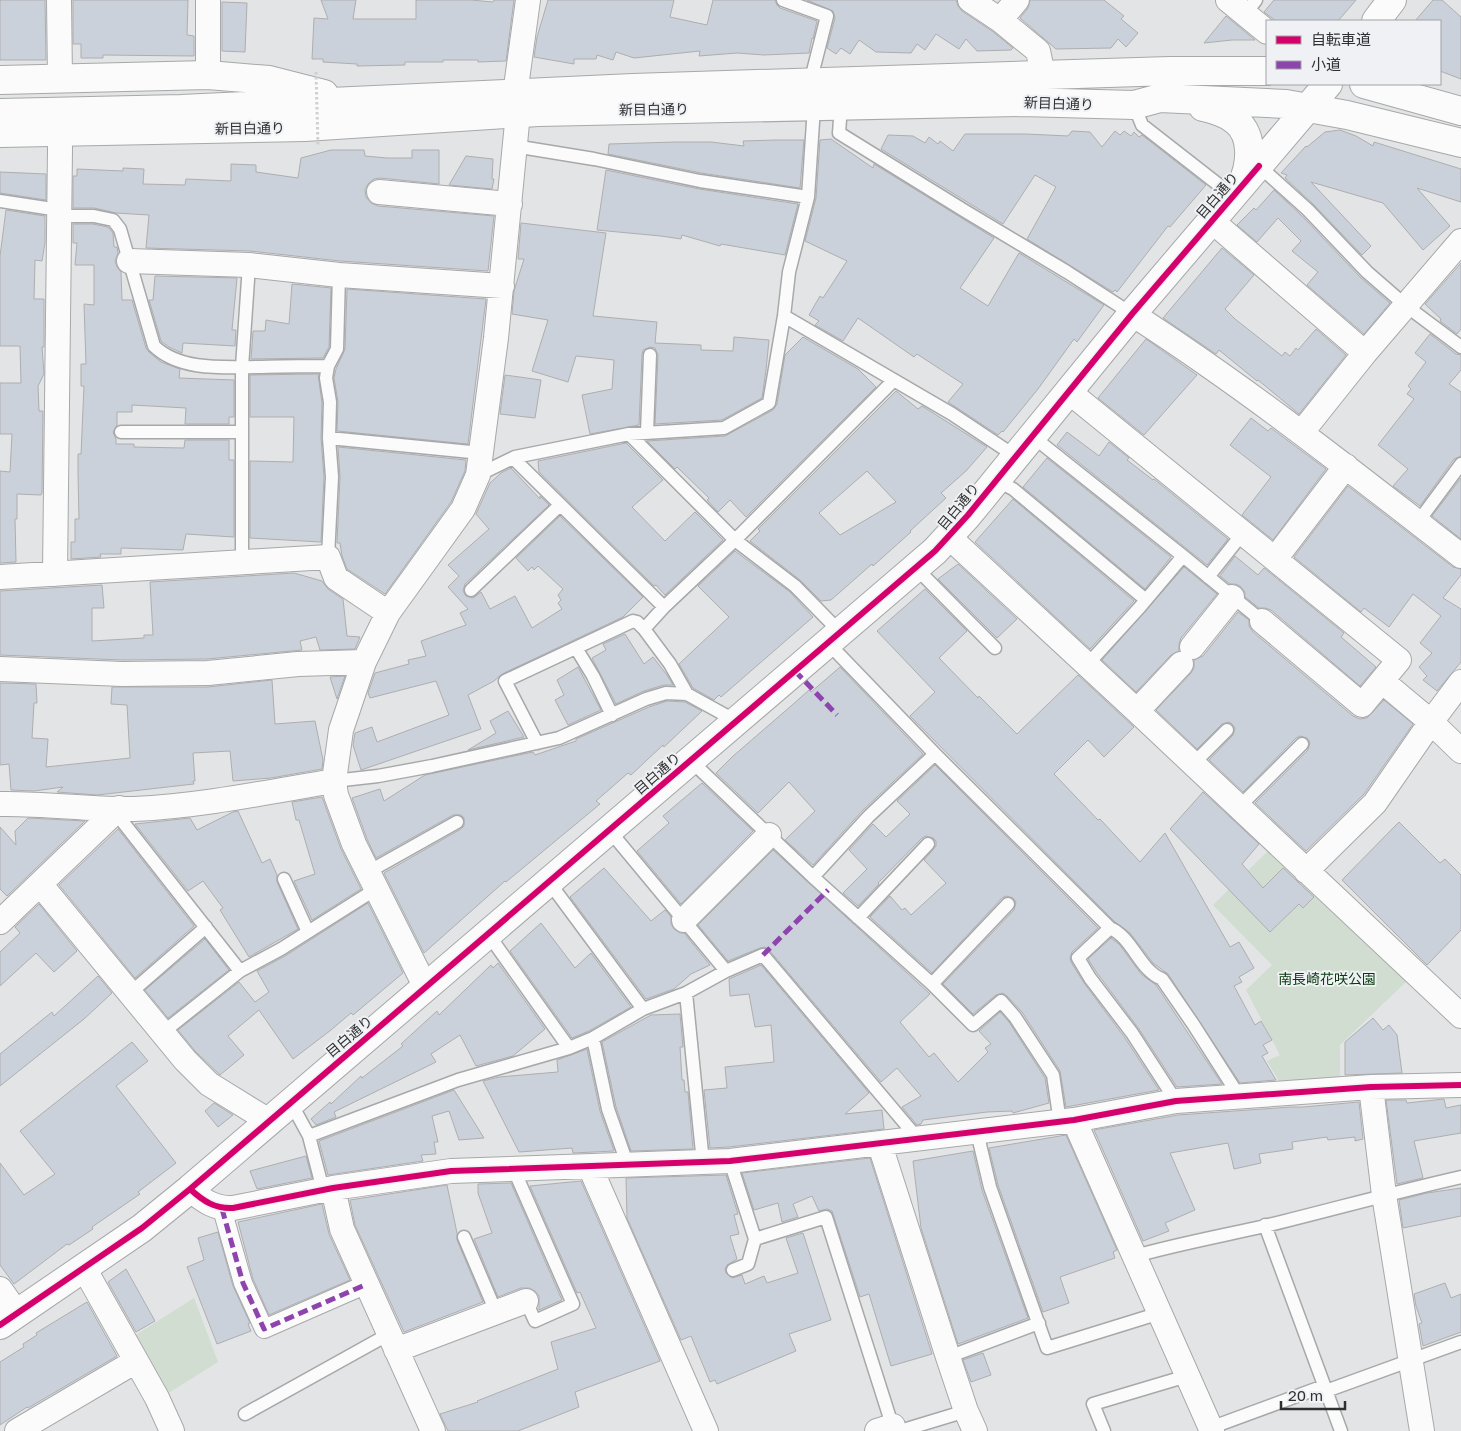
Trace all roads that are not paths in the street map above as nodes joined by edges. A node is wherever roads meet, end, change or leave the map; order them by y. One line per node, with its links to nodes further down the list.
1 (59, 0): 15 (street)
2 (208, 0): 13 (street)
3 (528, 0): 22 (street)
4 (783, 0): 19 (lane)
5 (970, 0): 9 (street)
6 (1017, 0): 9 (street)
7 (1392, 0): 10 (main road)
8 (1243, 4): 11 (street)
9 (1000, 20): 14 (street)
10 (1377, 20)
11 (1266, 31)
12 (1266, 71): 14 (main road, 新目白通り)
13 (208, 75): 15 (main road); 21 (main road)
14 (1044, 75): 19 (main road, 新目白通り)
15 (60, 79): 16 (main road)
16 (0, 80)
17 (1327, 85): 25 (main road, 目白通り)
18 (1368, 85): 26 (main road)
19 (812, 95): 22 (main road, 新目白通り); 24 (main road, 新目白通り); 37 (lane)
20 (1160, 98): 23 (main road, 新目白通り); 25 (main road, 新目白通り); 36 (main road)
21 (354, 102): 22 (main road, 新目白通り); 27 (main road, 新目白通り)
22 (516, 103): 29 (main road, 新目白通り); 31 (street)
23 (1134, 105): 24 (main road, 新目白通り); 36 (lane)
24 (841, 106): 48 (lane)
25 (1308, 108): 30 (main road); 34 (main road, 目白通り)
26 (1461, 111)
27 (0, 114)
28 (0, 133): 29 (main road, 新目白通り)
29 (311, 137): 32 (main road)
30 (1461, 143)
31 (514, 146): 37 (lane); 39 (street)
32 (60, 148): 33 (main road); 40 (street)
33 (0, 149)
34 (1259, 166): 36 (main road, 目白通り); 47 (lane)
35 (379, 192): 39 (street)
36 (1236, 193): 41 (main road, 目白通り)
37 (808, 197): 49 (lane)
38 (0, 201): 40 (lane)
39 (510, 204): 46 (street)
40 (60, 213): 43 (lane); 80 (street)
41 (1212, 221): 48 (main road, 目白通り); 51 (street)
42 (1461, 241): 47 (street)
43 (129, 261): 44 (street); 54 (lane)
44 (249, 265): 45 (street); 54 (lane)
45 (339, 275): 46 (street); 53 (lane)
46 (502, 286): 65 (street)
47 (1405, 305): 50 (lane); 51 (street)
48 (1132, 314): 56 (main road, 目白通り); 60 (street)
49 (784, 316): 55 (lane); 59 (lane)
50 (1461, 347)
51 (1365, 352): 60 (street)
52 (650, 355): 59 (lane)
53 (328, 366): 54 (lane); 62 (lane)
54 (242, 367): 58 (lane)
55 (894, 380): 63 (lane); 73 (lane)
56 (1068, 391): 63 (main road, 目白通り); 71 (street)
57 (121, 432): 58 (lane)
58 (242, 432): 78 (lane)
59 (647, 432): 61 (lane)
60 (1302, 432): 67 (street)
61 (629, 434): 64 (lane); 73 (lane)
62 (329, 438): 65 (lane); 76 (lane)
63 (1024, 446): 68 (main road, 目白通り); 74 (lane)
64 (512, 458): 65 (lane); 69 (lane)
65 (480, 464): 87 (street)
66 (1461, 464): 70 (lane)
67 (1346, 466): 70 (street); 77 (street)
68 (995, 480): 72 (main road, 目白通り); 85 (lane)
69 (560, 505): 83 (lane); 86 (lane)
70 (1418, 522): 75 (street)
71 (1243, 533): 77 (street); 82 (lane)
72 (949, 537): 79 (main road, 目白通り); 94 (street)
73 (735, 540): 86 (lane); 90 (lane)
74 (1183, 556): 82 (lane); 85 (lane)
75 (1461, 556)
76 (328, 557): 78 (street); 87 (street)
77 (1275, 559): 96 (street)
78 (242, 562): 80 (street)
79 (916, 568): 90 (main road, 目白通り); 92 (lane)
80 (55, 574): 81 (street)
81 (0, 577)
82 (1208, 577): 84 (lane)
83 (471, 590)
84 (1232, 597): 88 (lane); 99 (street)
85 (1146, 600): 94 (lane)
86 (664, 607): 89 (lane)
87 (388, 613): 93 (street)
88 (1262, 621): 96 (street)
89 (644, 629): 91 (lane); 98 (lane)
90 (834, 638): 101 (main road, 目白通り); 107 (lane)
91 (576, 648): 100 (lane); 104 (lane)
92 (995, 648)
93 (364, 662): 95 (street); 110 (street)
94 (1087, 664): 99 (street)
95 (0, 669)
96 (1382, 681): 102 (street)
97 (1461, 682): 102 (street)
98 (687, 694): 100 (lane); 101 (lane)
99 (1137, 711): 109 (street)
100 (612, 715): 104 (lane)
101 (736, 721): 108 (main road, 目白通り)
102 (1431, 722): 106 (street); 118 (street)
103 (1227, 730): 109 (lane)
104 (537, 743): 110 (lane)
105 (1302, 744): 112 (lane)
106 (1461, 751)
107 (935, 754): 119 (lane); 129 (lane)
108 (690, 760): 115 (main road, 目白通り); 116 (lane)
109 (1193, 764): 112 (street)
110 (334, 781): 113 (street); 121 (street)
111 (0, 804): 113 (street)
112 (1239, 807): 118 (street)
113 (117, 810): 123 (street); 128 (lane)
114 (457, 822): 121 (lane)
115 (609, 830): 122 (main road, 目白通り); 127 (lane)
116 (769, 835): 119 (lane); 127 (street)
117 (928, 844): 126 (lane)
118 (1306, 871): 139 (street)
119 (813, 877): 126 (lane)
120 (284, 879): 130 (lane)
121 (372, 881): 130 (lane); 135 (street)
122 (549, 882): 131 (main road, 目白通り); 138 (lane)
123 (40, 884): 125 (street); 137 (street)
124 (1008, 904): 134 (lane)
125 (3, 912)
126 (858, 918): 134 (lane)
127 (684, 920): 133 (lane)
128 (206, 927): 132 (lane); 137 (lane)
129 (1110, 928): 145 (lane); 146 (lane)
130 (308, 932): 132 (lane)
131 (488, 934): 135 (main road, 目白通り); 142 (lane)
132 (240, 971): 140 (lane)
133 (726, 971): 136 (lane); 152 (lane)
134 (932, 984): 149 (lane)
135 (426, 988): 147 (main road, 目白通り)
136 (686, 993): 138 (lane); 155 (lane)
137 (129, 994): 140 (street)
138 (643, 1009): 141 (lane)
139 (1461, 1016)
140 (162, 1033): 148 (street)
141 (593, 1038): 142 (lane); 156 (lane)
142 (569, 1048): 151 (lane)
143 (1461, 1085): 144 (street)
144 (1371, 1087): 145 (street); 162 (street)
145 (1239, 1096): 146 (street)
146 (1176, 1101): 149 (street)
147 (291, 1103): 148 (main road, 目白通り); 151 (lane)
148 (269, 1121): 160 (main road, 目白通り)
149 (1067, 1121): 150 (street); 167 (street)
150 (977, 1132): 152 (street); 176 (lane)
151 (309, 1136): 161 (lane)
152 (918, 1140): 153 (street)
153 (880, 1144): 154 (street); 179 (street)
154 (730, 1161): 155 (street); 166 (lane)
155 (703, 1163): 156 (street)
156 (628, 1166): 157 (street)
157 (590, 1167): 158 (street); 191 (street)
158 (514, 1170): 161 (street); 172 (lane)
159 (1461, 1177): 162 (lane)
160 (190, 1189): 163 (street); 168 (main road, 目白通り)
161 (328, 1189): 163 (street); 170 (street)
162 (1384, 1195): 164 (lane); 180 (street)
163 (222, 1209): 170 (street)
164 (1265, 1226): 167 (lane); 183 (lane)
165 (464, 1238): 173 (lane)
166 (755, 1239): 169 (lane); 187 (lane)
167 (1134, 1256): 174 (street)
168 (84, 1268): 175 (main road, 目白通り); 181 (street)
169 (732, 1270)
170 (367, 1284): 177 (street)
171 (0, 1289): 175 (street)
172 (526, 1301): 173 (street)
173 (496, 1312): 177 (street)
174 (1160, 1313): 176 (lane); 182 (street)
175 (9, 1319)
176 (1039, 1324): 179 (lane)
177 (392, 1342): 184 (lane); 190 (street)
178 (1461, 1342): 180 (lane)
179 (948, 1357): 185 (street)
180 (1410, 1360): 183 (lane); 194 (street)
181 (136, 1362): 188 (street); 189 (street)
182 (1187, 1376): 186 (street); 192 (lane)
183 (1325, 1388): 186 (lane); 193 (lane)
184 (244, 1414)
185 (970, 1421): 187 (lane)
186 (1211, 1429)
187 (891, 1430)
188 (17, 1431)
189 (172, 1431)
190 (433, 1431)
191 (706, 1431)
192 (1104, 1431)
193 (1341, 1431)
194 (1422, 1431)

